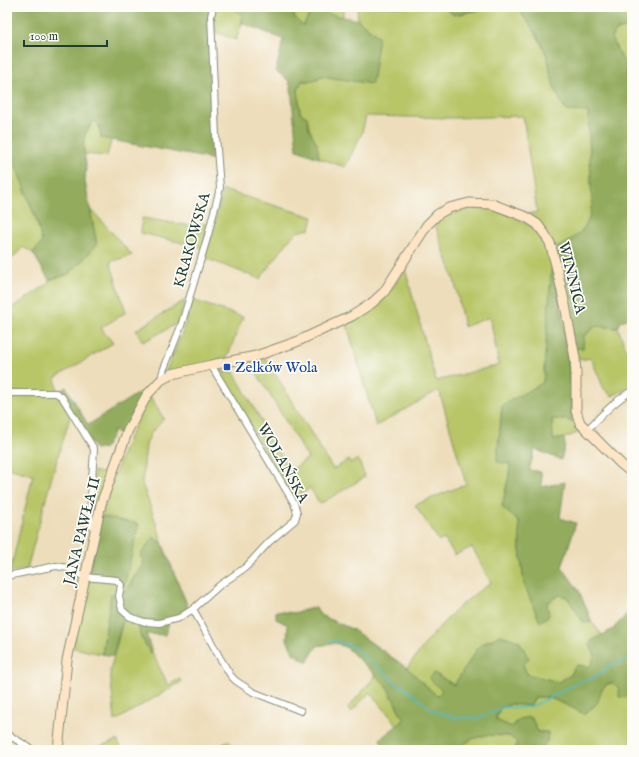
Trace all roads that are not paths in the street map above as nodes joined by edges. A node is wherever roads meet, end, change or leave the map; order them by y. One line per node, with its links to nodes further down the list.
1 (213, 7): 4 (street, KRAKOWSKA)
2 (256, 356): 3 (street, JANA PAWŁA II); 7 (street, WINNICA)
3 (212, 365): 4 (street, JANA PAWŁA II); 12 (street, WOLAŃSKA)
4 (161, 380): 9 (street, JANA PAWŁA II)
5 (632, 391): 7 (street)
6 (7, 393): 9 (street)
7 (586, 430): 8 (street, WINNICA)
8 (632, 473)
9 (96, 528): 11 (street, JANA PAWŁA II)
10 (7, 576): 11 (street)
11 (84, 577): 12 (street, WOLAŃSKA); 16 (street, JANA PAWŁA II)
12 (193, 609): 13 (street)
13 (302, 711)
14 (7, 734): 15 (street)
15 (33, 750)
16 (58, 750)

